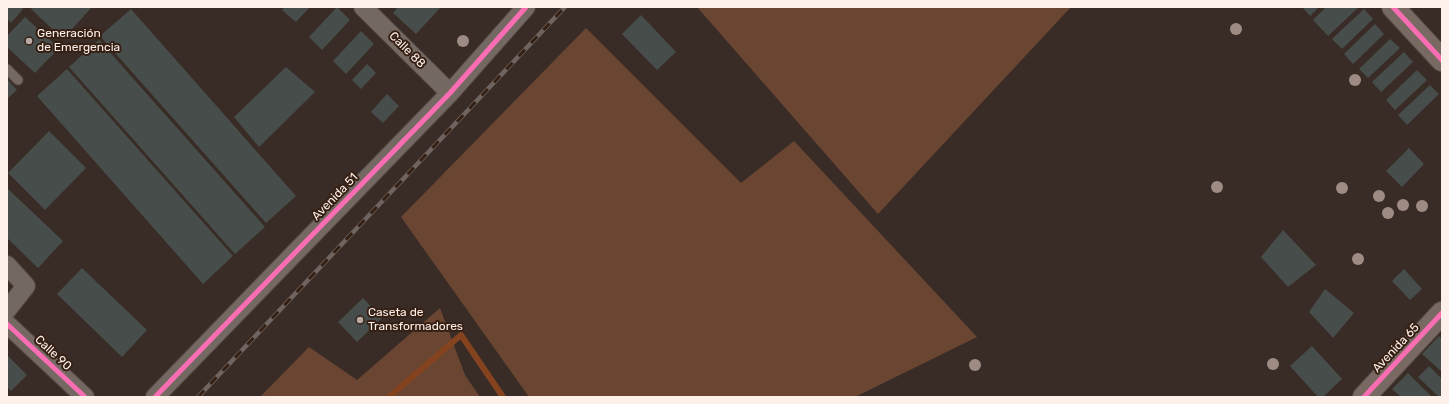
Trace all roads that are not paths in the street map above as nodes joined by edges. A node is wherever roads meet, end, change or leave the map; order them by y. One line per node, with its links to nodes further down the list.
1 (363, 7): 7 (street, Calle 88)
2 (526, 7): 7 (street, Avenida 51)
3 (1393, 7): 4 (street)
4 (1442, 60)
5 (7, 69): 6 (lane)
6 (18, 80)
7 (450, 93): 13 (street, Avenida 51)
8 (7, 265): 9 (street)
9 (7, 310)
10 (1442, 313): 14 (street, Avenida 65)
11 (7, 324): 12 (street, Calle 90)
12 (85, 397)
13 (155, 397)
14 (1364, 397)

